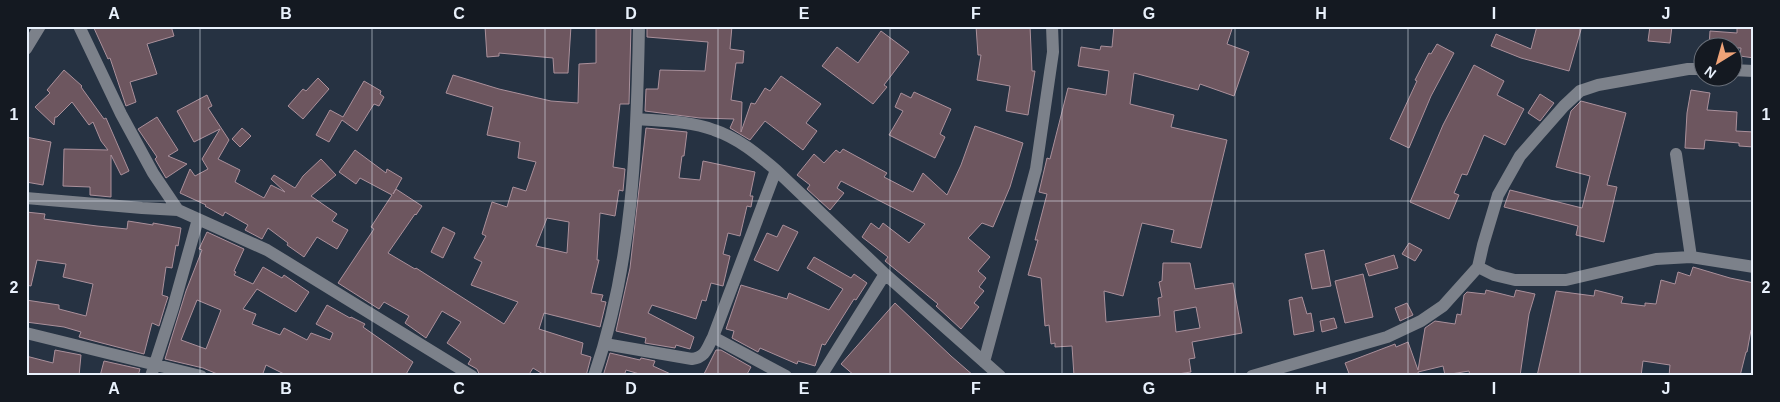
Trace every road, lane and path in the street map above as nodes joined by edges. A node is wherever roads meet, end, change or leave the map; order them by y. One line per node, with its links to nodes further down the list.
1 (40, 26): 5 (street)
2 (79, 26): 11 (street)
3 (639, 26): 7 (street)
4 (1052, 26): 20 (street)
5 (26, 48)
6 (1692, 69): 14 (street)
7 (637, 119): 9 (street); 19 (street)
8 (1676, 154): 13 (street)
9 (776, 170): 16 (street); 18 (street)
10 (26, 198): 11 (street)
11 (178, 210): 12 (street)
12 (198, 219): 21 (street); 23 (street)
13 (1691, 257): 14 (street); 15 (street)
14 (1478, 267): 28 (street)
15 (1754, 267)
16 (885, 274): 20 (street); 26 (street)
17 (26, 333): 21 (street)
18 (713, 337): 19 (street); 25 (street)
19 (605, 344): 24 (street)
20 (984, 362): 27 (street)
21 (153, 370): 22 (street)
22 (202, 376)
23 (472, 376)
24 (594, 376)
25 (786, 376)
26 (820, 376)
27 (1000, 376)
28 (1252, 376)

